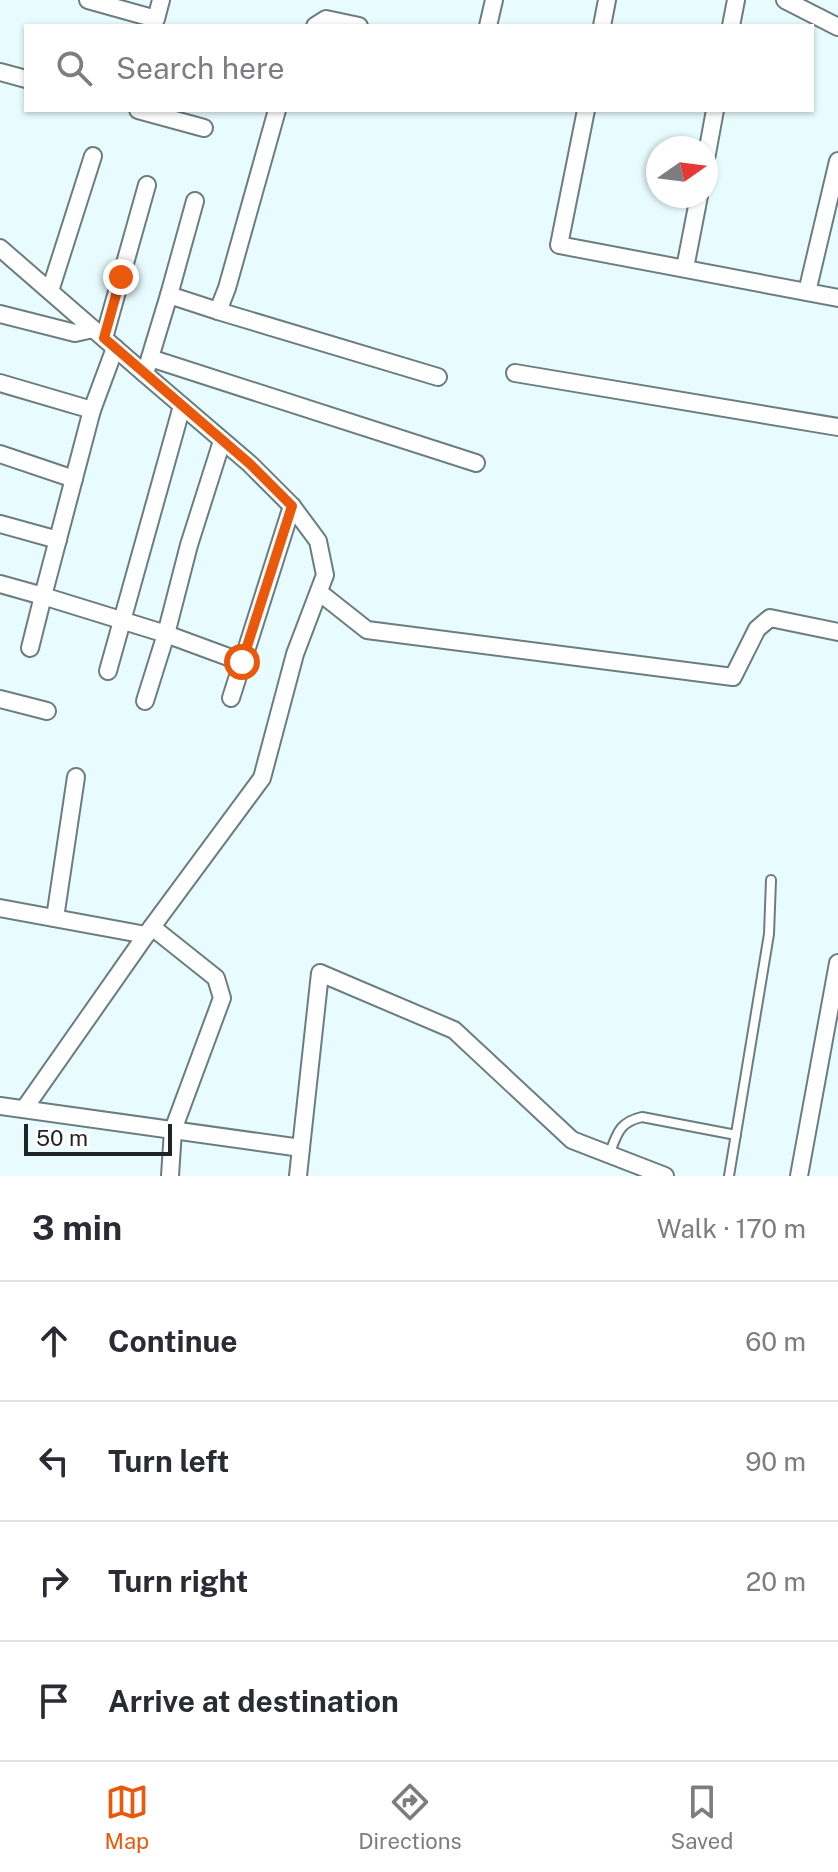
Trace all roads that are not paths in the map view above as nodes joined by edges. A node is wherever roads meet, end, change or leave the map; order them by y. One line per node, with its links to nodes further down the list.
1 (88, 0): 2 (street)
2 (161, 0)
3 (494, 0): 9 (street)
4 (607, 0): 10 (street)
5 (736, 0): 11 (street)
6 (785, 0): 12 (street)
7 (318, 24): 8 (street)
8 (350, 24)
9 (488, 24)
10 (602, 24)
11 (731, 24)
12 (838, 27)
13 (0, 72): 14 (street)
14 (24, 78)
15 (145, 112): 19 (street)
16 (276, 112): 32 (street)
17 (586, 112): 27 (street)
18 (715, 112): 20 (street)
19 (204, 128)
20 (710, 136)
21 (93, 156): 28 (street)
22 (838, 161): 29 (street)
23 (147, 185): 34 (street)
24 (195, 201): 30 (street)
25 (697, 208): 27 (street)
26 (0, 248): 28 (street)
27 (685, 268): 29 (street)
28 (50, 291): 34 (street)
29 (807, 292): 31 (street)
30 (169, 295): 32 (street); 35 (street)
31 (838, 298)
32 (218, 311): 37 (street)
33 (0, 314): 34 (street)
34 (104, 338): 35 (street); 40 (street)
35 (147, 366): 39 (street); 44 (street)
36 (515, 373): 41 (street)
37 (438, 377)
38 (0, 383): 40 (street)
39 (182, 406): 42 (street); 52 (street)
40 (92, 410): 45 (street)
41 (838, 427)
42 (222, 441): 46 (street); 54 (street)
43 (0, 454): 45 (street)
44 (476, 463)
45 (74, 479): 48 (street)
46 (292, 506): 50 (street); 56 (street)
47 (0, 524): 48 (street)
48 (58, 540): 51 (street)
49 (0, 584): 51 (street)
50 (319, 592): 53 (street); 66 (street)
51 (43, 596): 52 (street); 55 (street)
52 (121, 620): 54 (street); 57 (street)
53 (838, 632)
54 (166, 634): 56 (street); 60 (street)
55 (30, 648)
56 (242, 662): 58 (street)
57 (108, 671)
58 (231, 698)
59 (0, 699): 61 (street)
60 (145, 701)
61 (47, 711)
62 (76, 777): 65 (street)
63 (771, 880): 71 (lane)
64 (0, 908): 65 (street)
65 (55, 918): 66 (street)
66 (149, 931): 69 (street); 70 (street)
67 (838, 963): 78 (street)
68 (0, 1106): 69 (street)
69 (24, 1109): 70 (street)
70 (173, 1130): 72 (street); 74 (street)
71 (736, 1135): 73 (lane); 77 (lane)
72 (301, 1148): 73 (street); 75 (street)
73 (609, 1155): 76 (street)
74 (170, 1176)
75 (298, 1176)
76 (665, 1176)
77 (729, 1176)
78 (799, 1176)

